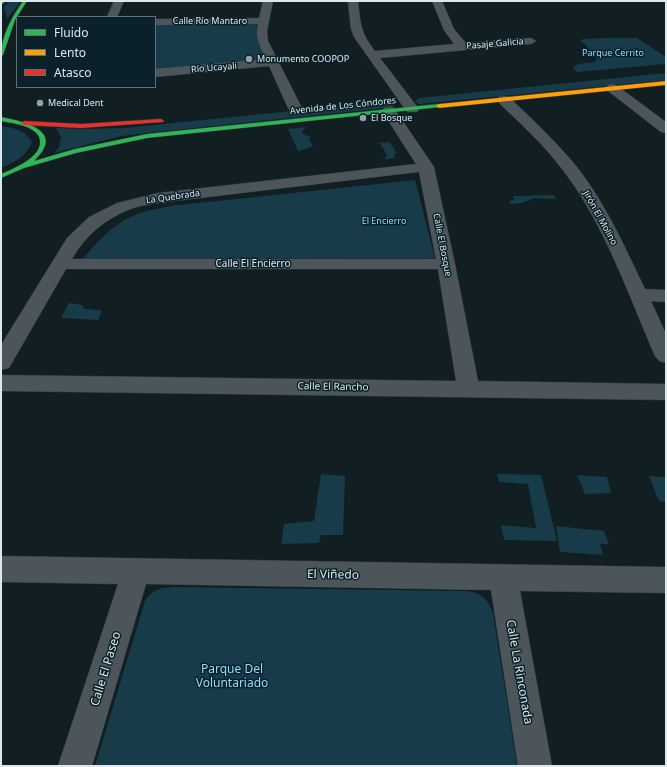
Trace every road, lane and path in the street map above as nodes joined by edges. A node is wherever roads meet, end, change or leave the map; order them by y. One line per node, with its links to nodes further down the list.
1 (4, 1): 7 (street)
2 (25, 1): 8 (street)
3 (119, 1): 9 (street)
4 (268, 1): 12 (street)
5 (353, 1): 17 (street)
6 (437, 1): 15 (street)
7 (1, 4)
8 (16, 16)
9 (112, 16)
10 (16, 17): 13 (street)
11 (156, 22): 12 (street, Calle Río Mantaro)
12 (264, 22): 18 (street)
13 (14, 28): 16 (street)
14 (531, 41): 15 (street, Pasaje Galicia)
15 (460, 47): 17 (street, Pasaje Galicia)
16 (1, 55)
17 (371, 55): 23 (street)
18 (273, 62): 19 (street, Río Ucayali); 26 (street)
19 (156, 74)
20 (666, 83): 21 (street, Avenida de Los Cóndores)
21 (612, 88): 24 (street, Avenida de Los Cóndores); 32 (street)
22 (417, 96): 23 (street, Avenida de Los Cóndores)
23 (403, 97): 25 (street, Avenida de Los Cóndores); 27 (street)
24 (504, 100): 27 (street, Avenida de Los Cóndores); 38 (street, Jirón El Molino)
25 (389, 105): 27 (street, Avenida de Los Cóndores); 33 (street, Avenida de Los Cóndores); 34 (street, Calle El Bosque)
26 (295, 108)
27 (412, 109)
28 (4, 110): 31 (street)
29 (1, 119): 31 (street)
30 (174, 119): 31 (street)
31 (22, 122): 33 (street)
32 (666, 129)
33 (25, 166): 35 (street)
34 (426, 167): 36 (street, La Quebrada); 37 (street, Calle El Bosque)
35 (1, 176)
36 (60, 264): 37 (street, Calle El Encierro); 41 (street, La Quebrada)
37 (446, 264): 43 (street, Calle El Bosque)
38 (638, 295): 39 (street); 40 (street, Jirón El Molino)
39 (666, 296)
40 (666, 356)
41 (1, 363)
42 (1, 383): 43 (street, Calle El Rancho)
43 (468, 389): 44 (street, Calle El Rancho)
44 (666, 392)
45 (1, 569): 46 (street, El Viñedo)
46 (136, 571): 47 (street, El Viñedo); 49 (street, Calle El Paseo)
47 (503, 577): 48 (street, El Viñedo); 50 (street, Calle La Rinconada)
48 (666, 580)
49 (76, 766)
50 (535, 766)

